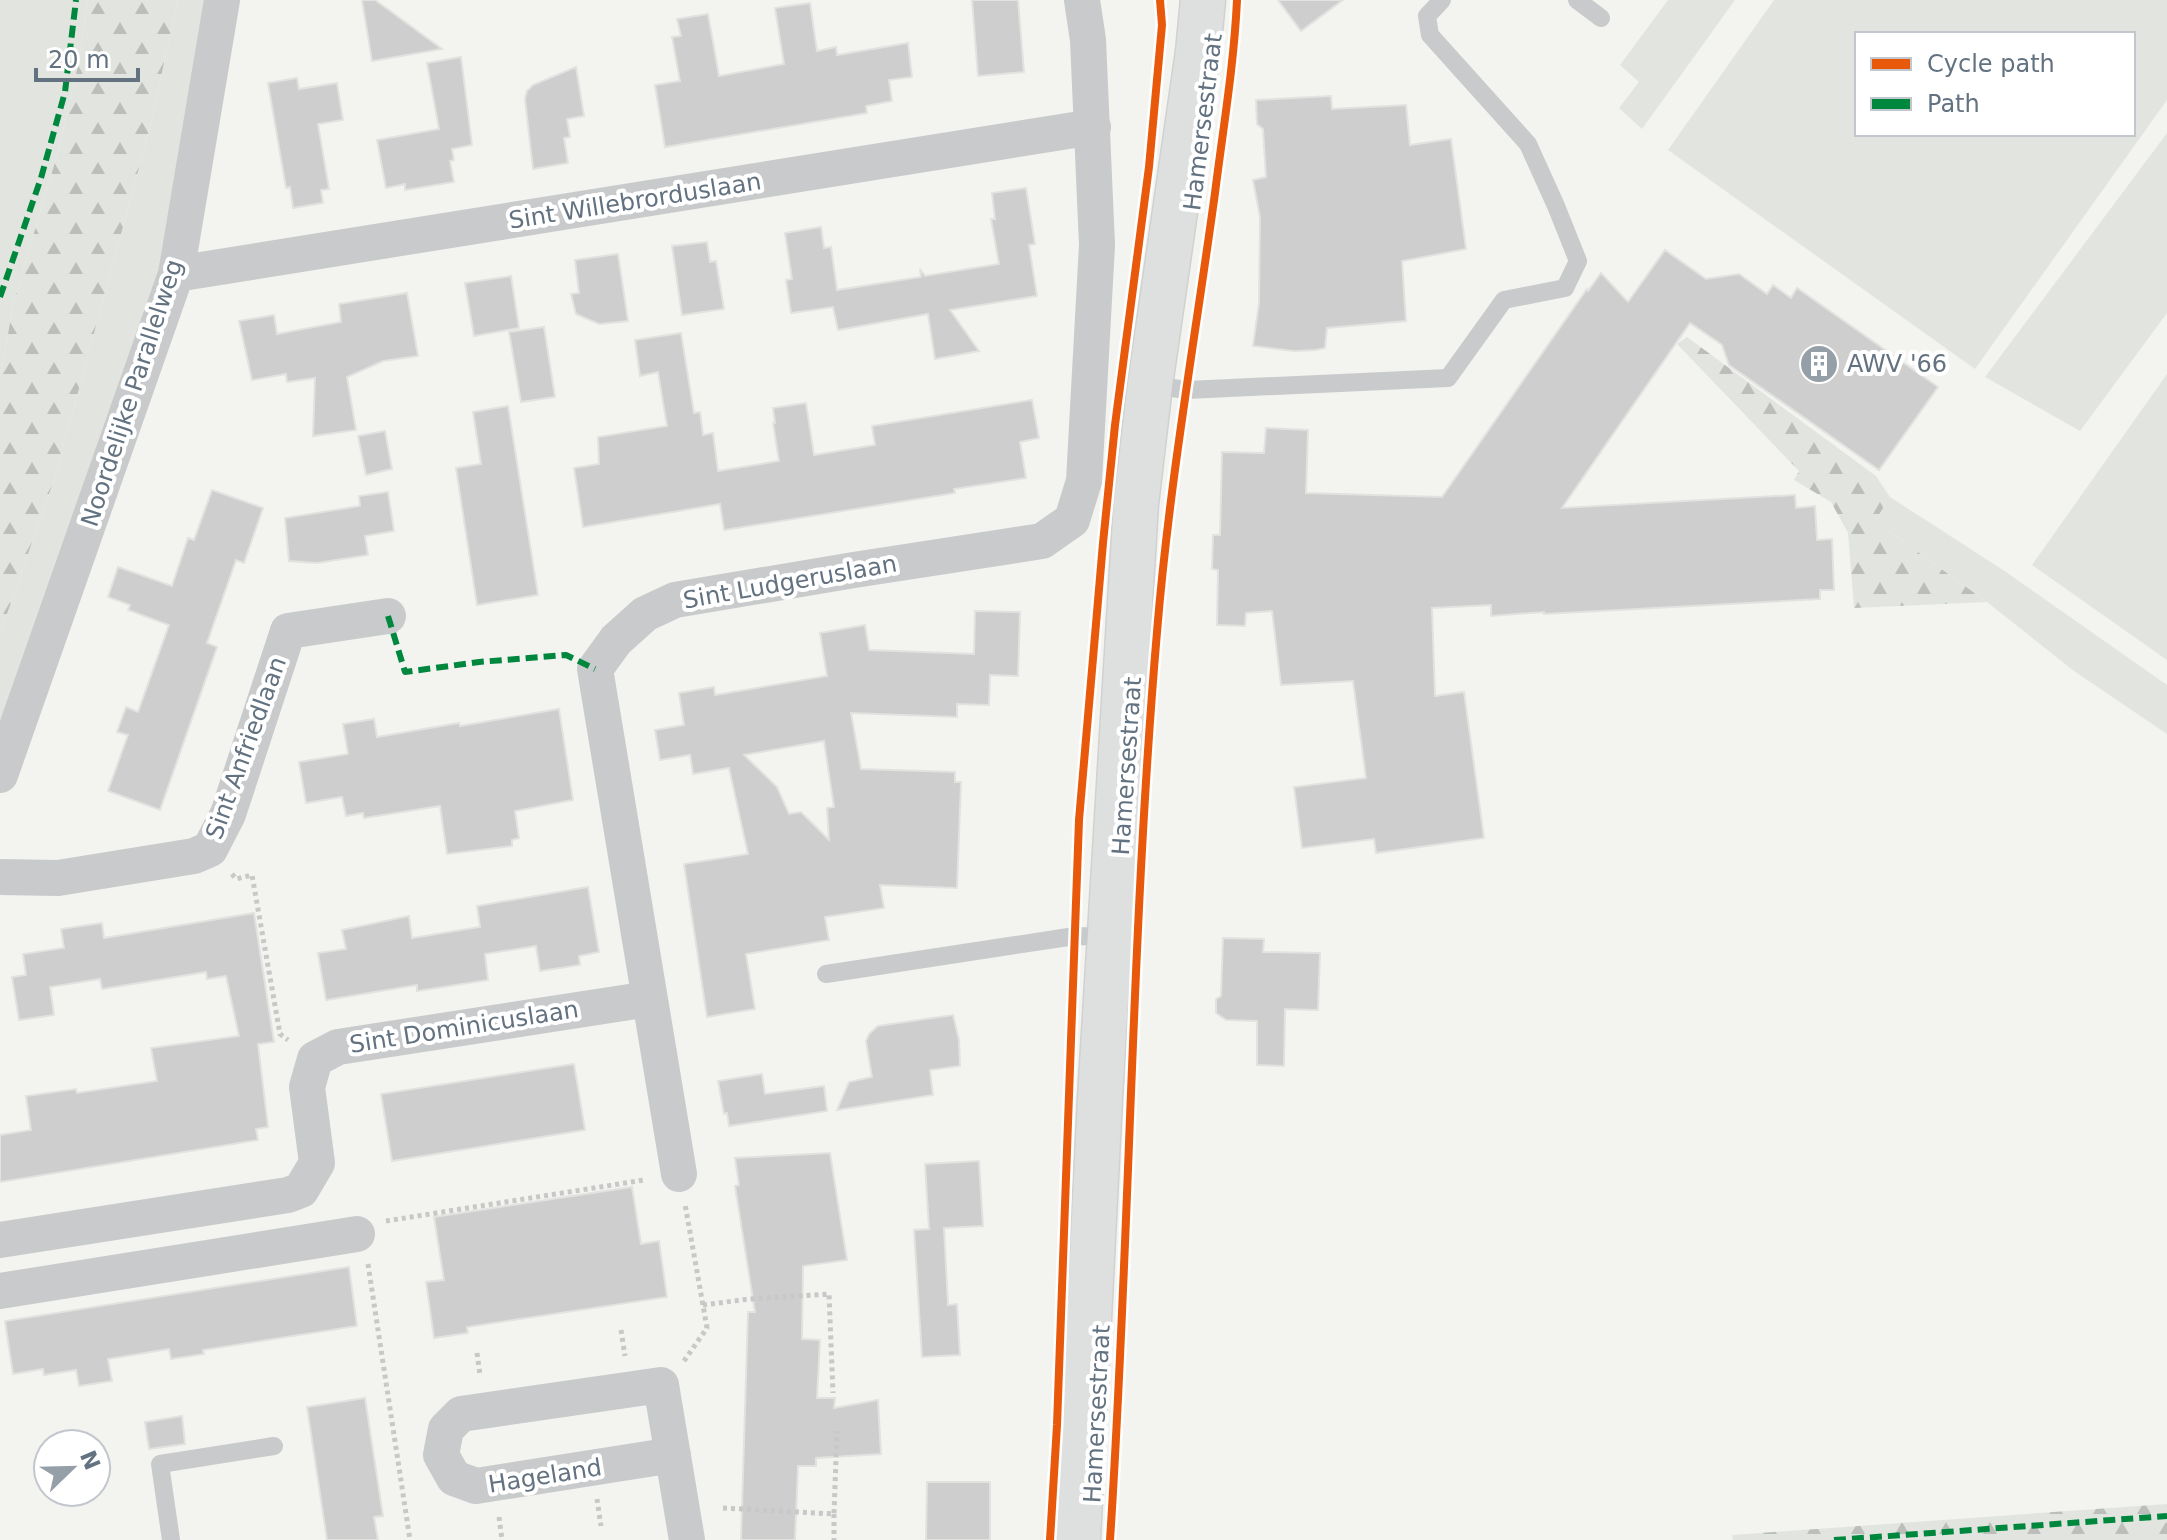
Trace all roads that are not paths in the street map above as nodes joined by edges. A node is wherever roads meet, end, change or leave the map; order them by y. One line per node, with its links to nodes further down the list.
1 (222, 0): 8 (street, Noordelijke Parallelweg)
2 (1082, 0): 7 (street)
3 (1203, 0): 9 (main road, Hamersestraat)
4 (1442, 0): 9 (lane)
5 (1577, 0): 6 (lane)
6 (1601, 18)
7 (1093, 127): 8 (street, Sint Willebrorduslaan); 15 (street, Sint Ludgeruslaan)
8 (176, 274): 11 (street, Noordelijke Parallelweg)
9 (1150, 385): 13 (main road, Hamersestraat)
10 (388, 616): 12 (street, Sint Anfriedlaan)
11 (0, 775)
12 (0, 877)
13 (1110, 937): 14 (lane); 24 (main road, Hamersestraat)
14 (826, 974)
15 (649, 999): 16 (street, Sint Ludgeruslaan); 17 (street, Sint Dominicuslaan)
16 (679, 1174)
17 (304, 1183): 18 (street); 19 (street)
18 (0, 1240)
19 (0, 1291)
20 (274, 1446): 22 (lane)
21 (673, 1455): 21 (street, Hageland); 23 (street)
22 (171, 1540)
23 (687, 1540)
24 (1078, 1540)

